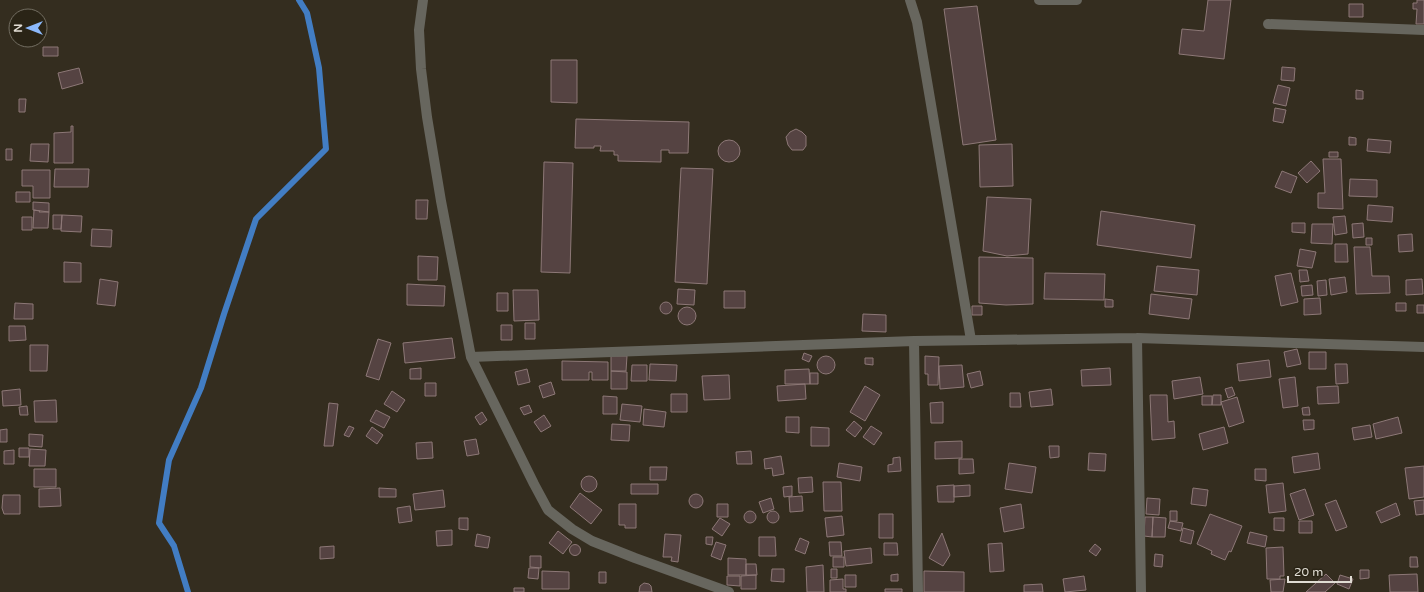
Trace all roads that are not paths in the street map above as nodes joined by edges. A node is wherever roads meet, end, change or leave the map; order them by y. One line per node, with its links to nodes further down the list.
1 (423, 0): 11 (street)
2 (910, 0): 8 (street)
3 (1039, 0): 4 (street)
4 (1077, 0)
5 (1268, 24): 6 (street)
6 (1424, 30)
7 (1137, 338): 8 (street); 10 (street); 15 (street)
8 (971, 340): 9 (street)
9 (914, 341): 11 (street); 14 (street)
10 (1424, 347)
11 (471, 357): 12 (street)
12 (718, 590): 13 (street)
13 (729, 592)
14 (918, 592)
15 (1141, 592)

